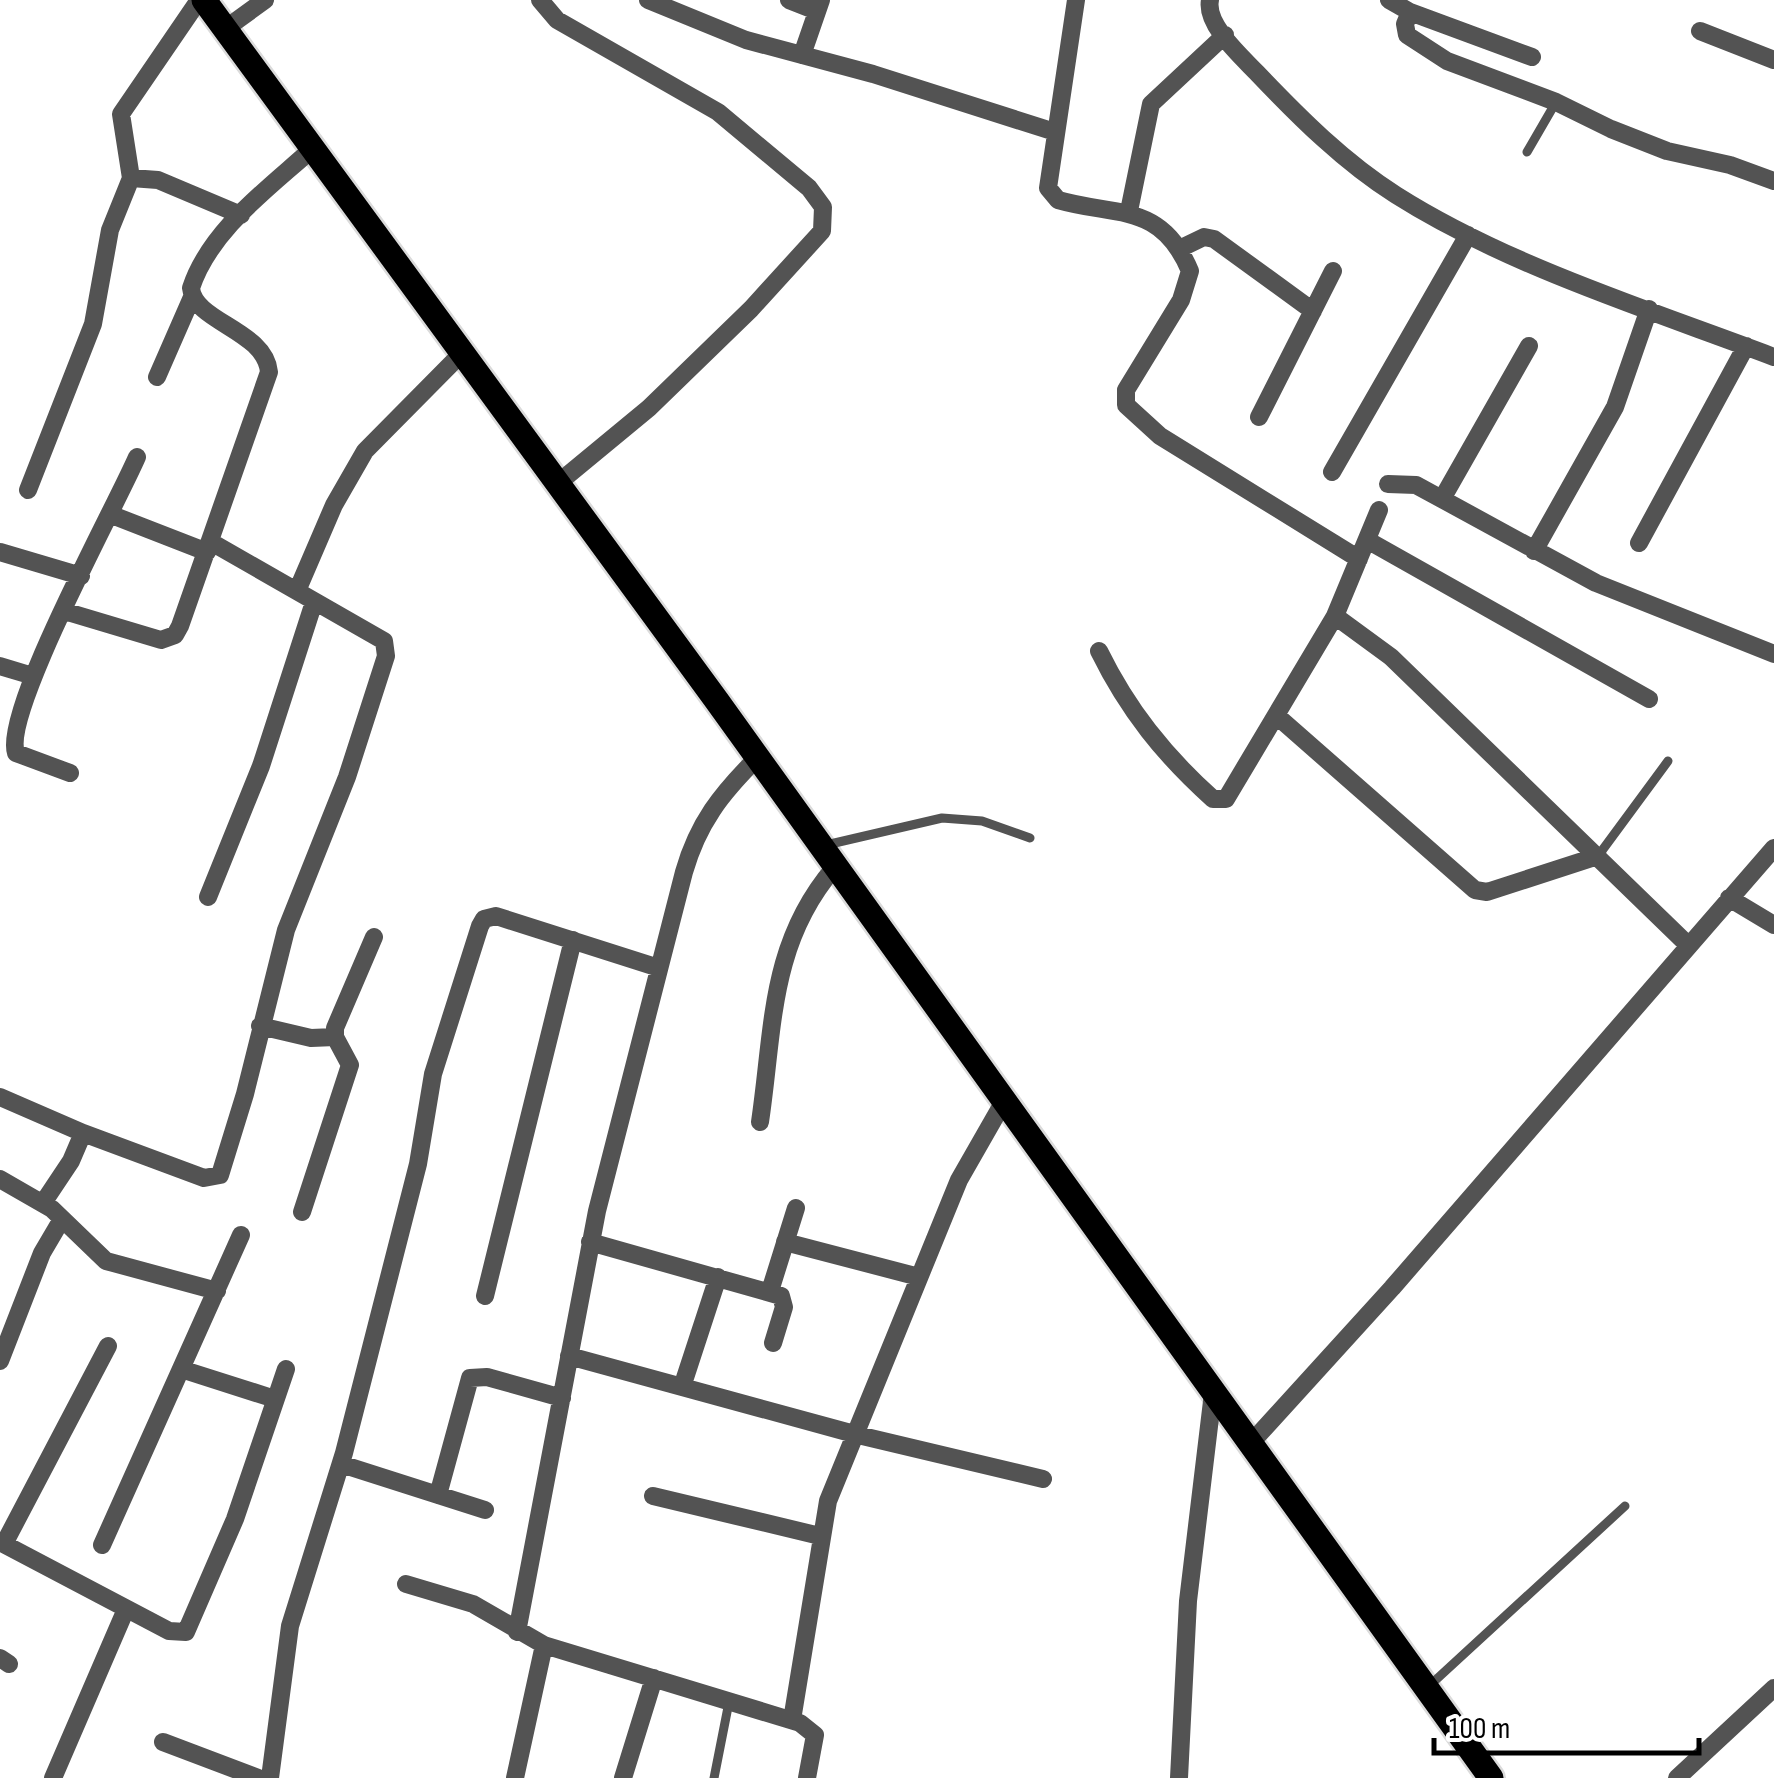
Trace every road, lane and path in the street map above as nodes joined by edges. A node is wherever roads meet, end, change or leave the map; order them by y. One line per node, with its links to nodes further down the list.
1 (202, 0): 11 (main road); 21 (street)
2 (265, 0): 11 (street)
3 (540, 0): 39 (street)
4 (648, 0): 14 (street)
5 (790, 0): 9 (street)
6 (1076, 0): 18 (street)
7 (1210, 0): 13 (street)
8 (1389, 0): 10 (street)
9 (819, 5): 14 (street)
10 (1410, 12): 15 (street); 17 (street)
11 (225, 29): 19 (main road)
12 (1700, 32): 16 (street)
13 (1225, 36): 23 (street); 25 (street)
14 (802, 54): 18 (street)
15 (1532, 57)
16 (1774, 60)
17 (1556, 102): 20 (lane); 22 (street)
18 (1055, 132): 23 (street)
19 (312, 149): 24 (street); 33 (main road)
20 (1526, 152)
21 (132, 178): 24 (street); 41 (street)
22 (1774, 180)
23 (1130, 211): 26 (street)
24 (241, 214): 28 (street)
25 (1468, 235): 29 (street); 38 (street)
26 (1178, 249): 30 (street); 50 (street)
27 (1333, 272): 30 (street)
28 (192, 296): 35 (street); 47 (street)
29 (1650, 309): 32 (street); 48 (street)
30 (1313, 310): 36 (street)
31 (1529, 346): 42 (street)
32 (1746, 346): 34 (street); 46 (street)
33 (462, 354): 39 (main road); 52 (street)
34 (1774, 357)
35 (158, 378)
36 (1260, 417)
37 (137, 457): 44 (street)
38 (1332, 472)
39 (557, 484): 62 (main road)
40 (1388, 484): 42 (street)
41 (28, 490)
42 (1442, 499): 48 (street)
43 (1379, 510): 45 (street)
44 (112, 515): 47 (street); 51 (street)
45 (1366, 540): 50 (street); 60 (street)
46 (1638, 543)
47 (209, 547): 52 (street); 54 (street)
48 (1534, 551): 57 (street)
49 (0, 552): 51 (street)
50 (1359, 559): 55 (street)
51 (81, 576): 54 (street)
52 (297, 590): 53 (street)
53 (314, 602): 69 (street); 76 (street)
54 (64, 611): 59 (street)
55 (1335, 616): 61 (street); 67 (street)
56 (1099, 651): 61 (street)
57 (1774, 654)
58 (0, 666): 59 (street)
59 (33, 676): 64 (street)
60 (1649, 699)
61 (1278, 717): 67 (street)
62 (757, 758): 68 (main road); 75 (street)
63 (1668, 761): 67 (lane)
64 (70, 774)
65 (1030, 838): 68 (lane)
66 (1774, 848): 70 (street)
67 (1598, 856): 74 (street)
68 (826, 858): 79 (main road); 80 (street)
69 (208, 896)
70 (1729, 898): 71 (street); 74 (street)
71 (1774, 925)
72 (374, 936): 77 (street)
73 (572, 940): 75 (street); 94 (street); 107 (street)
74 (1688, 945): 106 (street)
75 (659, 968): 88 (street)
76 (260, 1026): 77 (street); 81 (street)
77 (335, 1038): 85 (street)
78 (0, 1097): 81 (street)
79 (1003, 1103): 91 (street); 102 (main road)
80 (760, 1122)
81 (83, 1133): 83 (street)
82 (0, 1179): 83 (street)
83 (43, 1203): 86 (street)
84 (796, 1208): 89 (street)
85 (302, 1212)
86 (62, 1219): 92 (street); 98 (street)
87 (241, 1236): 92 (street)
88 (590, 1242): 90 (street); 97 (street)
89 (785, 1242): 91 (street); 93 (street)
90 (718, 1277): 93 (street); 101 (street)
91 (919, 1278): 105 (street)
92 (217, 1291): 99 (street)
93 (770, 1291): 95 (street)
94 (485, 1296)
95 (772, 1343)
96 (108, 1346): 114 (street)
97 (569, 1356): 101 (street); 103 (street)
98 (0, 1361)
99 (184, 1370): 104 (street); 115 (street)
100 (286, 1370): 104 (street)
101 (682, 1387): 105 (street)
102 (1213, 1392): 106 (main road); 134 (street)
103 (562, 1398): 109 (street); 118 (street)
104 (275, 1400): 117 (street)
105 (858, 1435): 108 (street); 113 (street)
106 (1250, 1444): 121 (main road)
107 (340, 1464): 109 (street); 129 (street)
108 (1043, 1479)
109 (438, 1495): 112 (street)
110 (654, 1496): 113 (street)
111 (1625, 1506): 121 (lane)
112 (485, 1510)
113 (820, 1536): 124 (street)
114 (2, 1543): 117 (street)
115 (102, 1545)
116 (406, 1584): 118 (street)
117 (126, 1609): 127 (street)
118 (516, 1632): 119 (street)
119 (544, 1645): 120 (street); 130 (street)
120 (654, 1678): 123 (street); 131 (street)
121 (1426, 1688): 126 (main road)
122 (1774, 1688): 135 (street)
123 (729, 1701): 124 (street); 132 (lane)
124 (792, 1720): 133 (street)
125 (163, 1742): 128 (street)
126 (1485, 1775)
127 (53, 1778)
128 (258, 1778)
129 (270, 1778)
130 (515, 1778)
131 (624, 1778)
132 (714, 1778)
133 (808, 1778)
134 (1178, 1778)
135 (1678, 1778)

